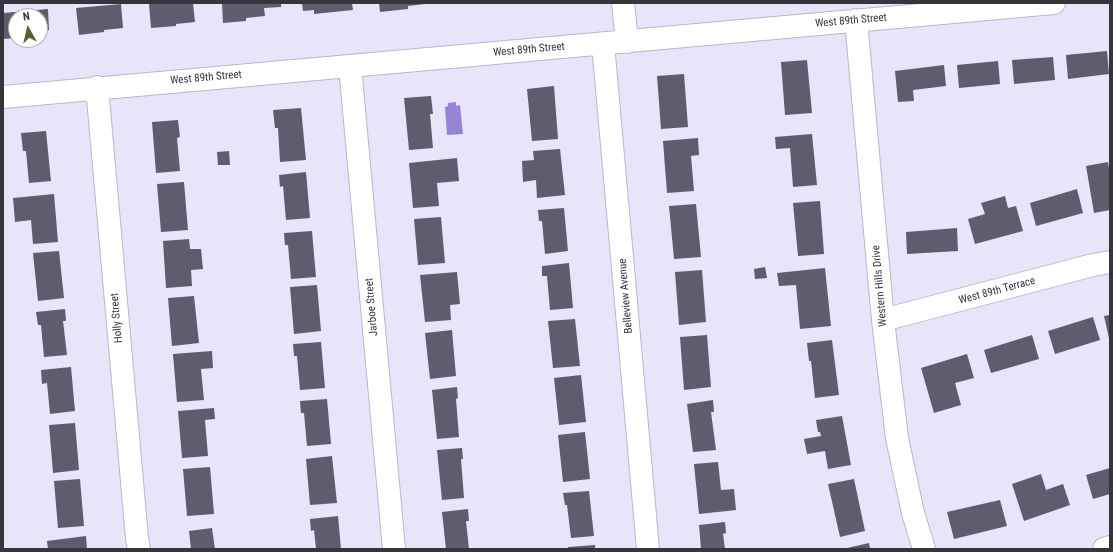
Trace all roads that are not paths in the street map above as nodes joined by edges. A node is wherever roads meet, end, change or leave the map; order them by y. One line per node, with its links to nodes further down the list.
1 (623, 3): 5 (street)
2 (1054, 3): 3 (street, West 89th Street)
3 (877, 11): 4 (street, West 89th Street)
4 (856, 20): 5 (street, West 89th Street); 11 (street, Western Hills Drive)
5 (627, 42): 6 (street, West 89th Street)
6 (603, 44): 7 (street, West 89th Street); 15 (street, Belleview Avenue)
7 (350, 66): 8 (street, West 89th Street); 14 (street, Jarboe Street)
8 (97, 87): 9 (street, West 89th Street); 13 (street, Holly Street)
9 (3, 97)
10 (1110, 262): 11 (street, West 89th Terrace)
11 (883, 320): 16 (street, Western Hills Drive)
12 (1110, 547): 17 (street)
13 (139, 549)
14 (394, 549)
15 (648, 549)
16 (924, 549)
17 (1104, 549)

